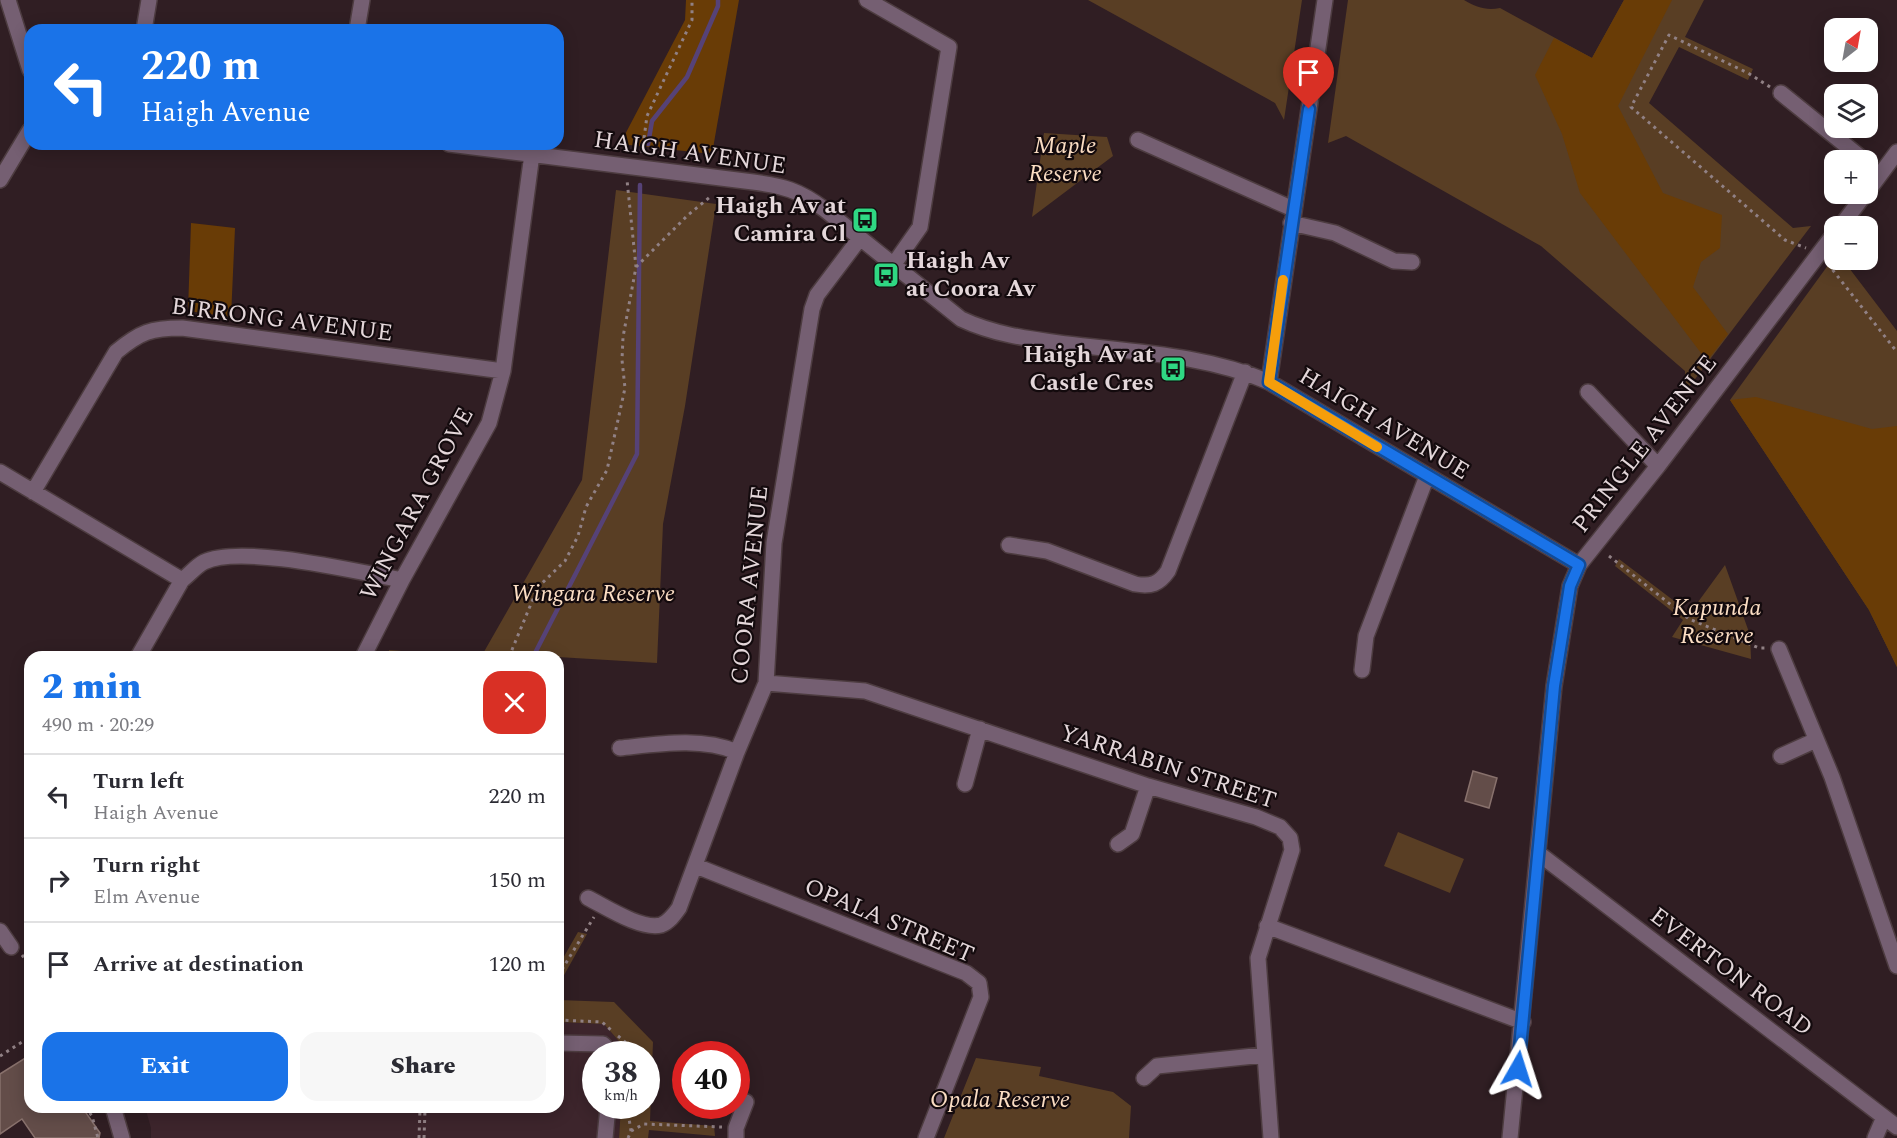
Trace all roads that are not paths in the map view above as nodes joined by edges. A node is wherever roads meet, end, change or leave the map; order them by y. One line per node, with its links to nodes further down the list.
1 (8, 0): 8 (street)
2 (148, 0): 6 (street)
3 (362, 0): 7 (street)
4 (867, 0): 25 (street)
5 (1325, 0): 20 (street)
6 (145, 24)
7 (358, 24)
8 (24, 51)
9 (1781, 93): 13 (street)
10 (24, 140): 18 (street)
11 (1138, 140): 20 (street)
12 (499, 150): 14 (street, HAIGH AVENUE)
13 (1852, 150)
14 (532, 154): 22 (street, HAIGH AVENUE); 26 (street, WINGARA GROVE)
15 (1895, 160): 16 (street)
16 (1880, 174): 17 (street)
17 (1878, 177)
18 (0, 180)
19 (1857, 204): 21 (street)
20 (1292, 216): 24 (street); 28 (street)
21 (1848, 216)
22 (860, 238): 25 (street, HAIGH AVENUE); 42 (street, COORA AVENUE)
23 (1824, 248): 30 (street, PRINGLE AVENUE)
24 (1412, 262)
25 (894, 264): 27 (street, HAIGH AVENUE)
26 (503, 371): 33 (street, BIRRONG AVENUE); 37 (street, WINGARA GROVE)
27 (1245, 372): 28 (street, HAIGH AVENUE); 34 (street)
28 (1269, 382): 32 (street, HAIGH AVENUE)
29 (1588, 392): 30 (street)
30 (1658, 466): 35 (street, PRINGLE AVENUE)
31 (0, 472): 33 (street)
32 (1427, 476): 35 (street, HAIGH AVENUE); 41 (street)
33 (33, 492): 36 (street)
34 (1009, 545)
35 (1579, 565): 51 (street, PRINGLE AVENUE)
36 (182, 580): 37 (street); 39 (street)
37 (402, 580): 40 (street, WINGARA GROVE)
38 (1779, 649): 44 (street)
39 (141, 651)
40 (366, 651)
41 (1362, 669)
42 (766, 683): 43 (street, YARRABIN STREET); 46 (street, COORA AVENUE)
43 (980, 729): 48 (street); 49 (street, YARRABIN STREET)
44 (1816, 740): 47 (street); 57 (street)
45 (620, 748): 46 (street)
46 (737, 752): 52 (street, COORA AVENUE)
47 (1781, 756)
48 (965, 784)
49 (1148, 786): 50 (street); 54 (street, YARRABIN STREET)
50 (1118, 844)
51 (1538, 853): 58 (street, PRINGLE AVENUE); 64 (street, EVERTON ROAD)
52 (696, 866): 53 (street, COORA AVENUE); 69 (street, OPALA STREET)
53 (595, 902)
54 (1267, 926): 58 (street); 61 (street, YARRABIN STREET)
55 (0, 931): 56 (street)
56 (10, 947)
57 (1897, 966)
58 (1523, 1022): 71 (street, PRINGLE AVENUE)
59 (564, 1043): 60 (street)
60 (582, 1044)
61 (1264, 1055): 62 (street); 70 (street, YARRABIN STREET)
62 (1144, 1078)
63 (115, 1113): 68 (street)
64 (1884, 1117): 66 (street, EVERTON ROAD); 72 (street)
65 (605, 1119): 67 (street)
66 (1897, 1126)
67 (602, 1136)
68 (122, 1138)
69 (926, 1138)
70 (1271, 1138)
71 (1510, 1138)
72 (1875, 1138)

